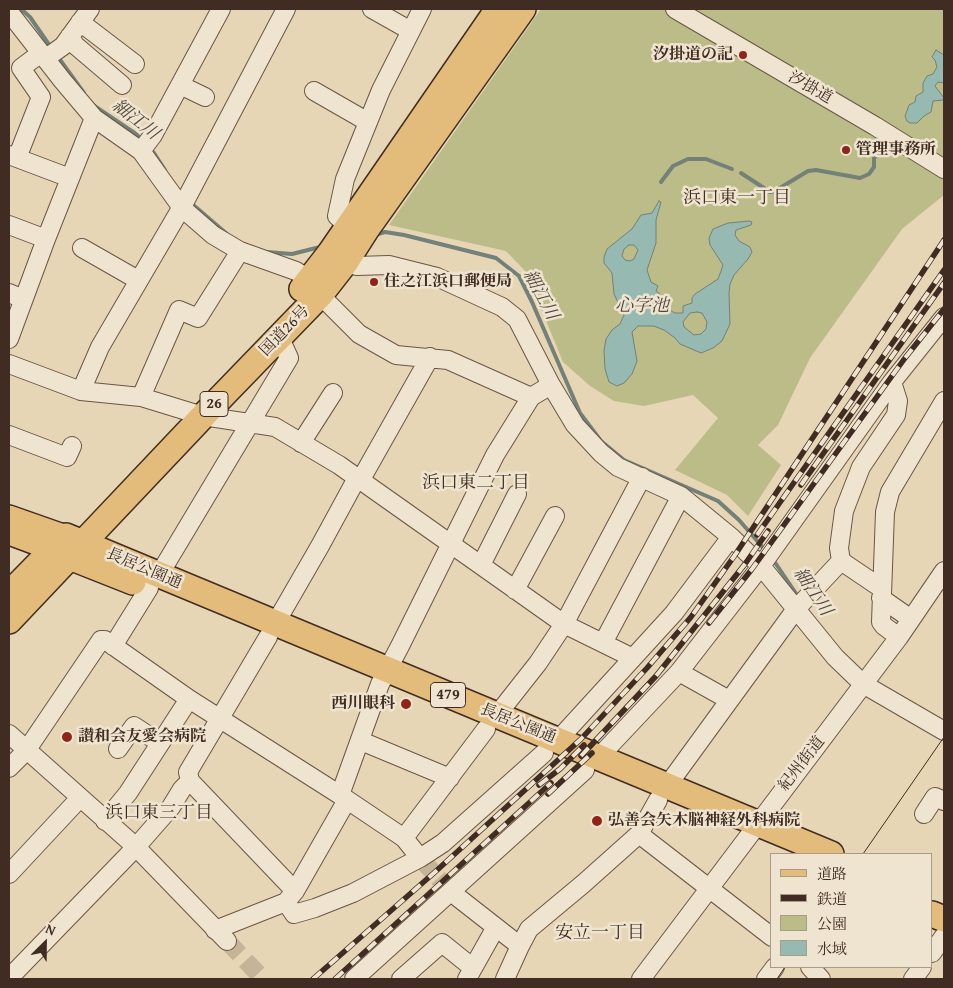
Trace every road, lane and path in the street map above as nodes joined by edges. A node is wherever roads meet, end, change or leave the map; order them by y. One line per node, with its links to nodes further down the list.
1 (221, 9): 14 (street)
2 (286, 9): 23 (street)
3 (372, 9): 10 (street)
4 (422, 9): 10 (street)
5 (498, 9): 26 (highway, 国道26号 / 26)
6 (523, 9): 26 (highway, 国道26号 / 26)
7 (675, 9): 21 (street, 汐掛道)
8 (9, 14): 11 (street)
9 (76, 28): 11 (street); 12 (street); 13 (street)
10 (411, 31): 18 (street)
11 (44, 56): 17 (street); 20 (street)
12 (135, 64)
13 (122, 85)
14 (180, 85): 16 (street); 19 (street)
15 (314, 91): 18 (street)
16 (206, 96)
17 (94, 118): 19 (street); 22 (street)
18 (368, 122): 26 (street)
19 (146, 145): 23 (street)
20 (13, 157): 22 (street)
21 (944, 169)
22 (70, 178): 25 (street)
23 (185, 202): 28 (street); 29 (street)
24 (9, 225): 25 (street)
25 (46, 239): 31 (street)
26 (348, 242): 30 (highway, 国道26号 / 26); 38 (street)
27 (82, 248): 29 (street)
28 (240, 251): 30 (street); 41 (street)
29 (138, 280): 39 (street)
30 (315, 288): 33 (highway, 国道26号 / 26); 35 (street); 44 (highway, 国道26号 / 26)
31 (16, 296): 34 (street)
32 (944, 317): 37 (street)
33 (279, 336): 44 (highway, 国道26号 / 26); 45 (street)
34 (9, 339)
35 (430, 357): 42 (street); 50 (street)
36 (9, 364): 39 (street)
37 (892, 382): 59 (street); 60 (street)
38 (551, 385): 42 (street); 49 (street)
39 (81, 391): 41 (street)
40 (333, 393): 47 (street)
41 (141, 397): 44 (street)
42 (531, 397): 57 (street)
43 (944, 401): 65 (street)
44 (194, 413): 45 (street); 58 (highway, 国道26号 / 26)
45 (251, 423): 47 (street); 63 (street)
46 (9, 435): 48 (street)
47 (301, 443): 50 (street)
48 (72, 446)
49 (642, 477): 52 (street); 70 (street)
50 (358, 480): 57 (street); 71 (street)
51 (517, 494): 61 (street)
52 (681, 496): 56 (street); 73 (street)
53 (9, 516): 58 (main road)
54 (555, 516): 64 (street)
55 (9, 534): 58 (main road)
56 (731, 537): 59 (street); 75 (street)
57 (451, 544): 61 (street); 77 (street)
58 (67, 546): 63 (highway, 長居公園通 / 479); 66 (highway, 国道26号 / 26); 69 (highway, 国道26号 / 26)
59 (767, 558): 67 (street); 76 (street)
60 (841, 560): 65 (street); 67 (street)
61 (481, 565): 64 (street)
62 (944, 571): 68 (street, 紀州街道)
63 (154, 581): 71 (highway, 長居公園通 / 479); 74 (street)
64 (516, 590): 70 (street)
65 (881, 593): 68 (street); 72 (street)
66 (9, 594)
67 (800, 605): 78 (street); 80 (street)
68 (911, 620): 72 (street, 紀州街道)
69 (9, 621)
70 (564, 624): 73 (street); 82 (street)
71 (271, 630): 77 (highway, 長居公園通 / 479); 81 (street)
72 (899, 637): 78 (street, 紀州街道)
73 (603, 643): 75 (street)
74 (113, 646): 79 (street); 89 (street)
75 (633, 658): 87 (street)
76 (679, 672): 80 (street); 90 (street)
77 (383, 677): 82 (highway, 長居公園通 / 479); 85 (street)
78 (867, 678): 83 (street); 100 (street, 紀州街道)
79 (189, 699): 81 (street); 86 (street)
80 (729, 700): 94 (street)
81 (220, 719): 93 (street); 95 (street)
82 (492, 722): 87 (highway, 長居公園通 / 479); 92 (street)
83 (944, 730)
84 (9, 734): 89 (street)
85 (360, 741): 92 (street); 95 (street)
86 (160, 743): 88 (street); 99 (street)
87 (551, 746): 90 (highway, 長居公園通 / 479); 106 (street)
88 (118, 749)
89 (26, 751): 91 (street); 96 (street)
90 (592, 764): 94 (highway, 長居公園通 / 479); 109 (street)
91 (9, 768)
92 (450, 778): 102 (street)
93 (190, 781): 103 (street); 110 (street)
94 (663, 793): 100 (highway, 長居公園通 / 479); 101 (street)
95 (343, 797): 102 (street); 110 (street)
96 (80, 799): 99 (street); 107 (street)
97 (944, 802): 98 (street)
98 (924, 814)
99 (105, 821): 103 (street)
100 (752, 830): 104 (highway, 長居公園通 / 479); 105 (highway, 長居公園通 / 479); 108 (street, 紀州街道)
101 (639, 834): 108 (street); 114 (street)
102 (404, 838): 106 (street)
103 (136, 847): 110 (street); 118 (street)
104 (786, 853)
105 (828, 853)
106 (420, 858): 110 (street)
107 (9, 874)
108 (710, 889): 112 (street); 123 (street, 紀州街道)
109 (451, 892): 111 (street); 120 (street)
110 (291, 897)
111 (496, 927): 114 (street); 119 (street)
112 (770, 935)
113 (944, 936): 115 (street)
114 (520, 946): 122 (street)
115 (933, 952)
116 (774, 968): 124 (street)
117 (921, 968): 125 (street)
118 (15, 973)
119 (470, 974): 121 (street)
120 (354, 979)
121 (401, 979)
122 (505, 979)
123 (641, 979)
124 (766, 979)
125 (913, 979)

